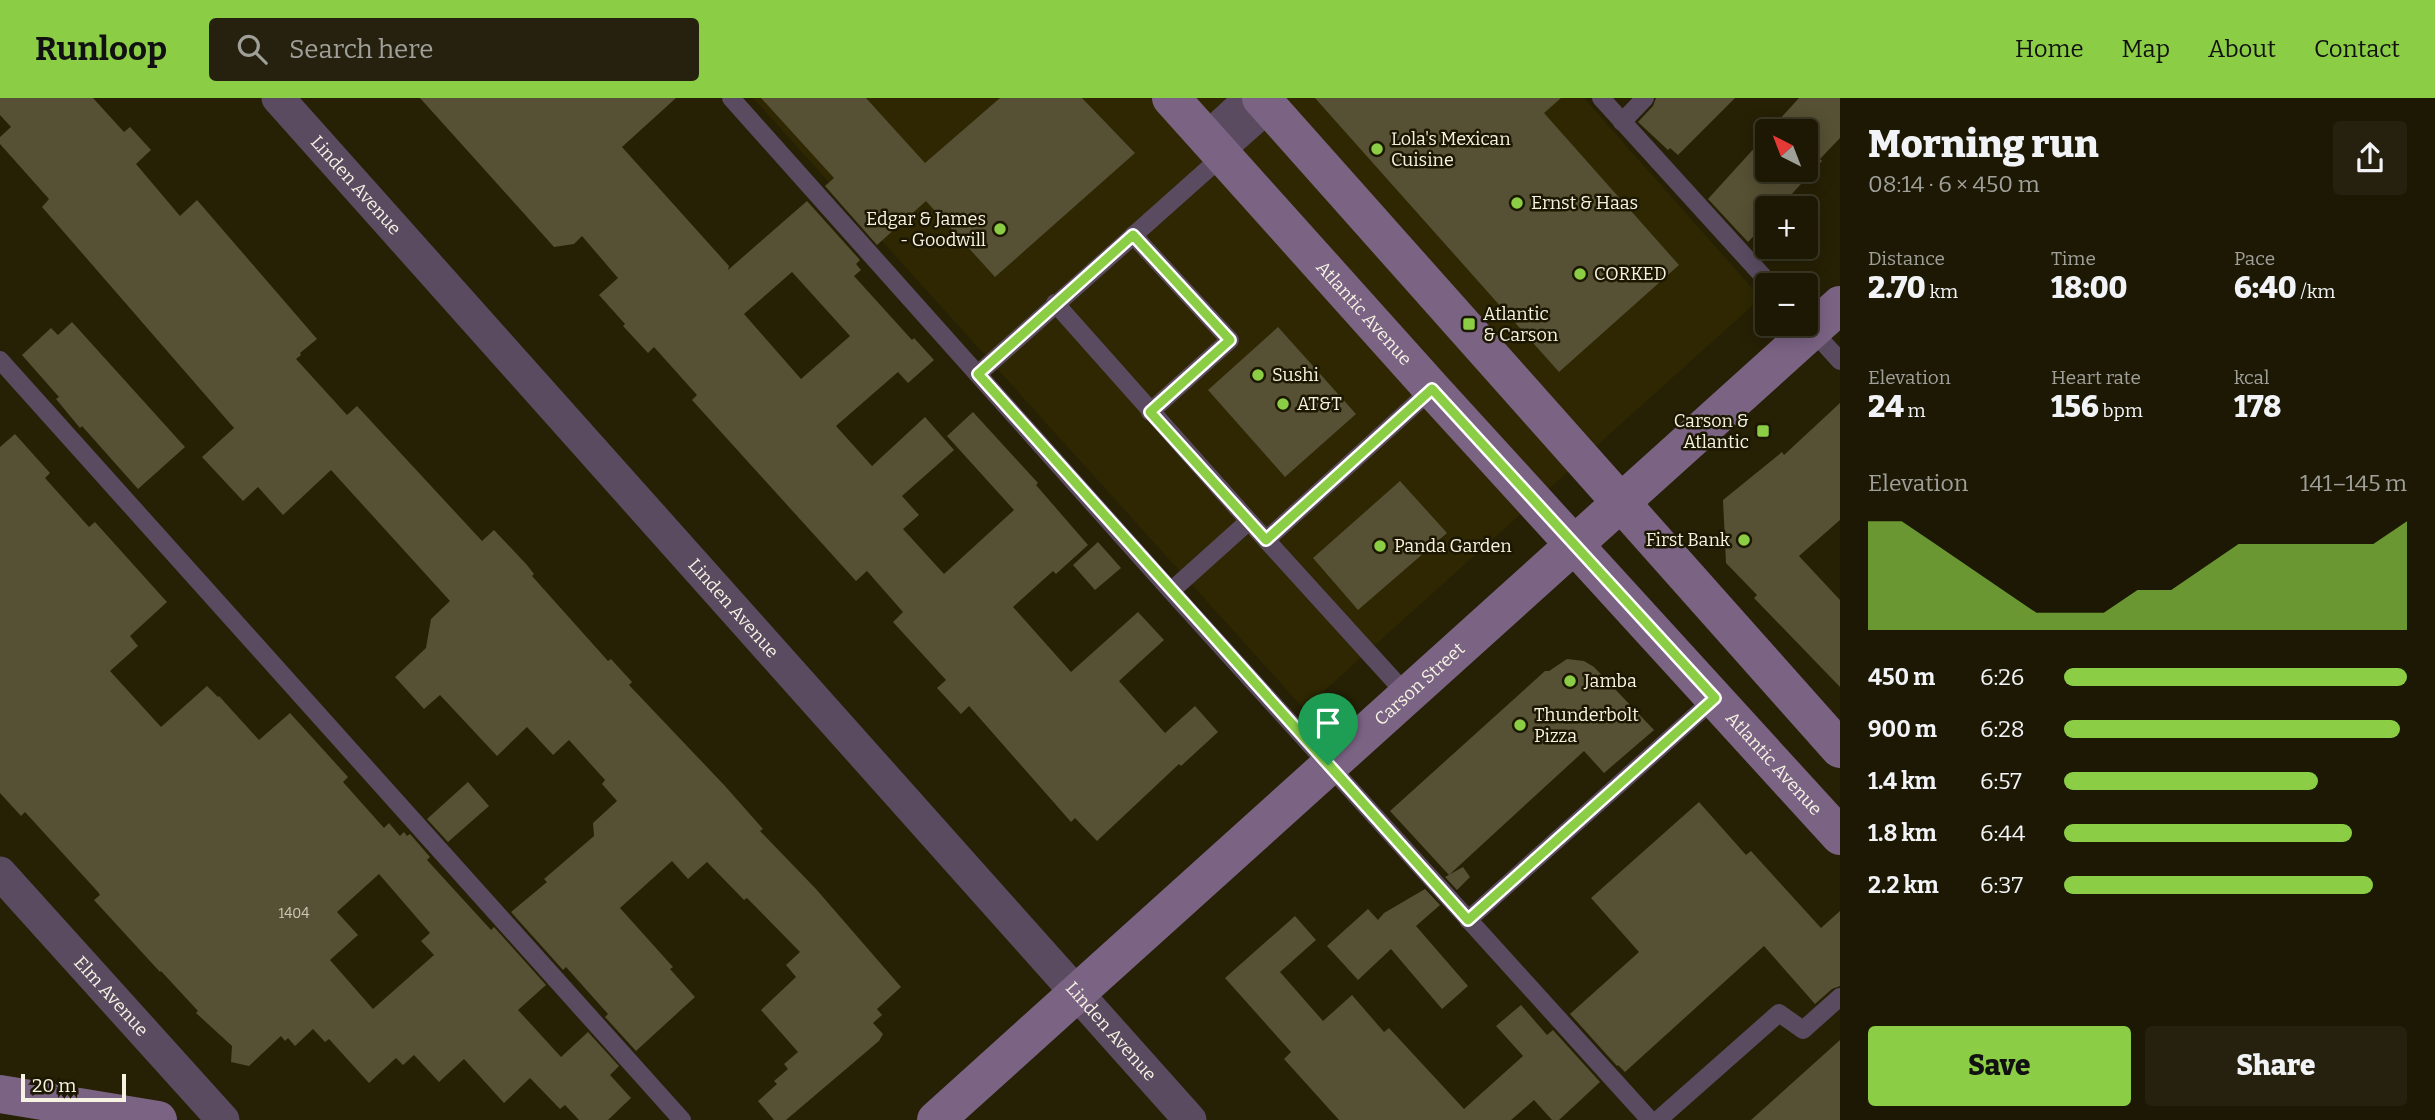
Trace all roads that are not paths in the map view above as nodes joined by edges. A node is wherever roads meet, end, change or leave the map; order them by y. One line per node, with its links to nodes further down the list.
1 (278, 98): 33 (street, Linden Avenue)
2 (732, 98): 18 (lane)
3 (1171, 98): 8 (main road, Atlantic Avenue)
4 (1601, 98): 7 (lane)
5 (1645, 98): 7 (lane)
6 (1262, 102): 8 (street); 21 (main road)
7 (1622, 122): 10 (lane)
8 (1215, 147): 9 (lane); 19 (main road, Atlantic Avenue)
9 (1133, 235): 11 (lane); 20 (lane)
10 (1760, 273)
11 (1055, 303): 18 (lane); 20 (lane)
12 (1840, 306): 13 (main road, Carson Street)
13 (1818, 321)
14 (1799, 336): 21 (main road, Carson Street)
15 (1817, 336): 17 (lane)
16 (0, 360): 38 (lane)
17 (1840, 362)
18 (978, 374): 25 (lane)
19 (1432, 389): 23 (lane); 24 (main road, Atlantic Avenue)
20 (1150, 412): 22 (lane)
21 (1620, 503): 24 (main road, Carson Street); 28 (main road)
22 (1249, 521): 23 (lane); 25 (lane)
23 (1266, 540): 26 (lane)
24 (1574, 544): 26 (main road, Carson Street); 27 (main road, Atlantic Avenue)
25 (1171, 591): 29 (lane)
26 (1408, 695): 29 (main road, Carson Street)
27 (1715, 698): 30 (main road, Atlantic Avenue); 32 (lane)
28 (1840, 749)
29 (1328, 765): 32 (lane); 33 (main road, Carson Street)
30 (1840, 836)
31 (0, 873): 37 (street, Elm Avenue)
32 (1468, 920): 41 (lane)
33 (1075, 992): 39 (main road, Carson Street); 40 (street, Linden Avenue)
34 (1840, 997): 42 (lane)
35 (0, 1094): 36 (main road)
36 (158, 1120)
37 (223, 1120)
38 (682, 1120)
39 (936, 1120)
40 (1190, 1120)
41 (1650, 1120)
42 (1658, 1120)

